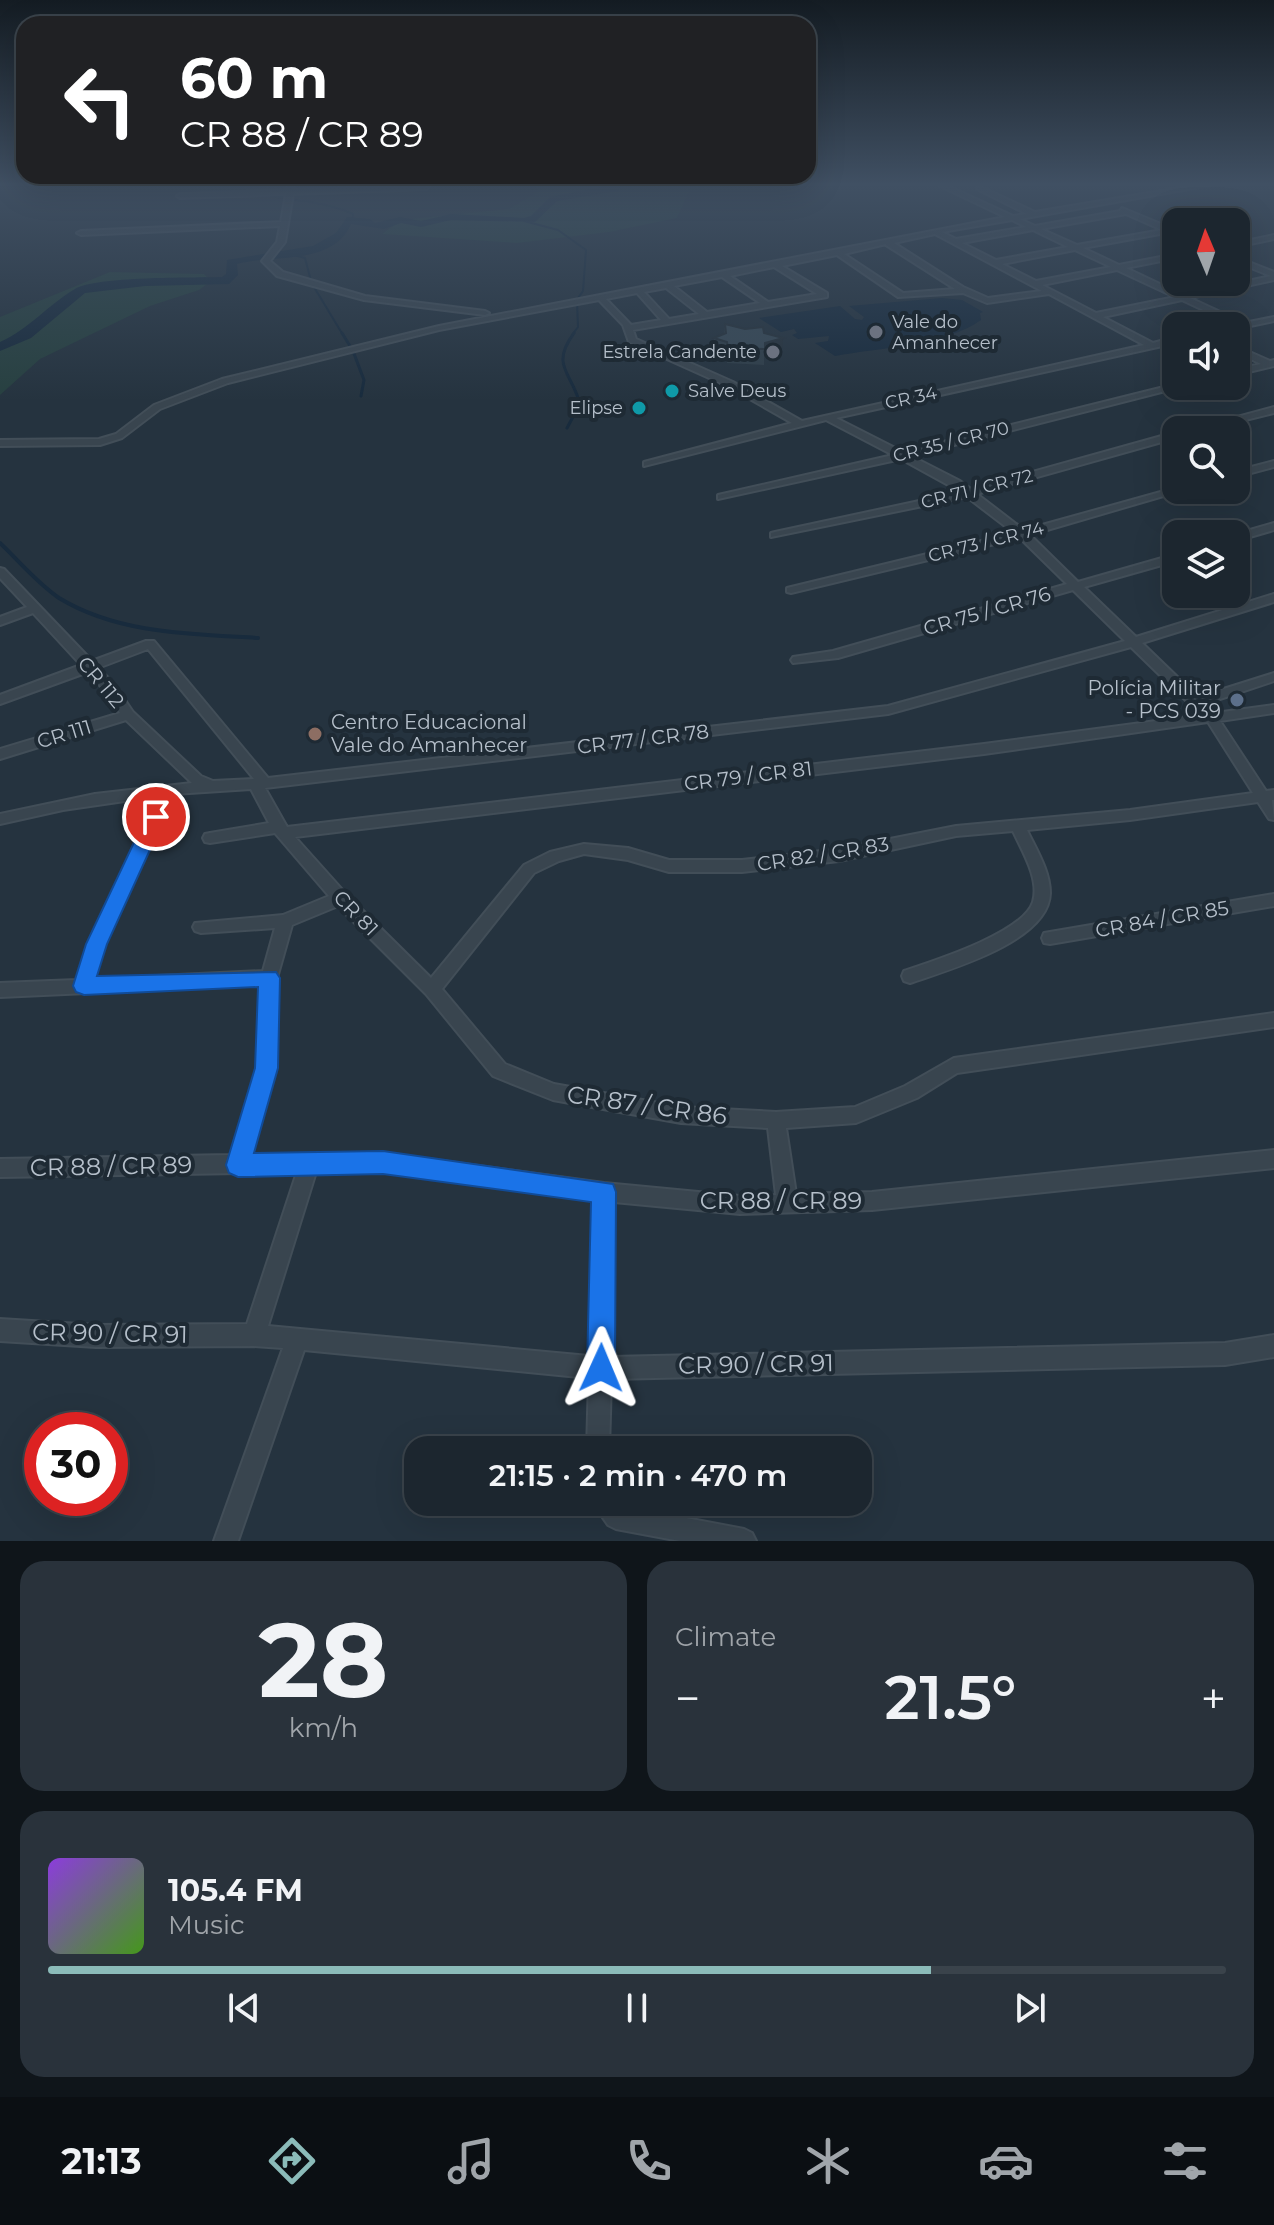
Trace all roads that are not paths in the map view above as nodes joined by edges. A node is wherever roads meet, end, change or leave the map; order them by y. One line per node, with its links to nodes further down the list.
1 (269, 257): 23 (street)
2 (817, 257): 10 (street)
3 (844, 257): 18 (street)
4 (911, 257): 18 (street)
5 (981, 257): 9 (street)
6 (1027, 257): 9 (street)
7 (1097, 257): 12 (street)
8 (1162, 262): 12 (street)
9 (993, 263): 16 (street)
10 (775, 265): 13 (street); 21 (street)
11 (1250, 266): 14 (street)
12 (1122, 269): 16 (street); 20 (street)
13 (723, 274): 15 (street); 21 (street)
14 (1274, 277): 20 (street)
15 (666, 284): 17 (street); 24 (street)
16 (1042, 288): 18 (street); 25 (street)
17 (638, 290): 19 (street); 27 (street)
18 (966, 291)
19 (599, 296): 23 (street); 29 (street)
20 (1181, 298): 22 (street); 25 (street)
21 (765, 303): 24 (street)
22 (1209, 312)
23 (505, 313): 41 (street)
24 (703, 313): 27 (street)
25 (1094, 316): 31 (street)
26 (1274, 319): 28 (street)
27 (667, 321): 29 (street)
28 (1250, 325)
29 (628, 328): 39 (street)
30 (1162, 343): 31 (street, CR 34)
31 (1151, 345): 38 (street, CR 34)
32 (1250, 355): 33 (street)
33 (1271, 364): 34 (street)
34 (1250, 369)
35 (1162, 390): 42 (street, CR 35 / CR 70)
36 (1274, 410): 37 (street)
37 (1250, 416)
38 (827, 417): 39 (street, CR 34); 42 (street)
39 (799, 423): 43 (street, CR 34)
40 (1162, 439): 46 (street, CR 71 / CR 72)
41 (0, 443)
42 (903, 454): 46 (street); 48 (street, CR 35 / CR 70)
43 (648, 464)
44 (1274, 464): 45 (street)
45 (1250, 470)
46 (969, 493): 50 (street); 52 (street, CR 71 / CR 72)
47 (1162, 495): 50 (street, CR 73 / CR 74)
48 (722, 497)
49 (1274, 526): 51 (street)
50 (1022, 534): 55 (street); 56 (street, CR 73 / CR 74)
51 (1250, 534)
52 (775, 535)
53 (1162, 561): 55 (street, CR 75 / CR 76)
54 (0, 571): 58 (street, CR 112)
55 (1074, 585): 60 (street); 61 (street, CR 75 / CR 76)
56 (791, 590)
57 (1274, 598): 60 (street, CR 77 / CR 78)
58 (34, 608): 59 (street); 62 (street, CR 112)
59 (0, 621)
60 (1134, 642): 65 (street); 70 (street, CR 77 / CR 78)
61 (797, 660)
62 (88, 665): 64 (street); 67 (street, CR 112); 70 (street, CR 81)
63 (1274, 677): 65 (street)
64 (0, 700)
65 (1196, 702): 68 (street)
66 (1274, 709): 68 (street, CR 79 / CR 81)
67 (128, 715): 69 (street, CR 111); 71 (street, CR 112)
68 (1211, 717): 73 (street); 77 (street, CR 79 / CR 81)
69 (0, 754)
70 (261, 783): 71 (street, CR 77 / CR 78); 77 (street, CR 81)
71 (209, 785): 72 (street, CR 77 / CR 78)
72 (168, 791): 75 (street, CR 77 / CR 78); 86 (street)
73 (1268, 796): 74 (street); 76 (street, CR 82 / CR 83)
74 (1274, 815)
75 (0, 819)
76 (1018, 826): 84 (street); 87 (street, CR 82 / CR 83)
77 (281, 830): 78 (street, CR 79 / CR 81); 79 (street, CR 81)
78 (210, 838)
79 (340, 898): 81 (street); 87 (street, CR 81)
80 (1274, 900): 83 (street, CR 84 / CR 85)
81 (285, 921): 82 (street); 85 (street)
82 (201, 927)
83 (1050, 938)
84 (910, 976)
85 (269, 978): 86 (street); 93 (street)
86 (84, 986): 88 (street)
87 (432, 989): 90 (street, CR 87 / CR 86)
88 (0, 990)
89 (1274, 1020): 90 (street, CR 87 / CR 86)
90 (776, 1120): 96 (street)
91 (1274, 1159): 96 (street, CR 88 / CR 89)
92 (309, 1164): 93 (street, CR 88 / CR 89); 95 (street, CR 88 / CR 89); 98 (street)
93 (238, 1165): 94 (street, CR 88 / CR 89)
94 (0, 1168)
95 (604, 1192): 96 (street, CR 88 / CR 89); 101 (street)
96 (787, 1203)
97 (0, 1330): 98 (street, CR 90 / CR 91)
98 (254, 1335): 99 (street, CR 90 / CR 91)
99 (297, 1339): 101 (street, CR 90 / CR 91); 104 (street)
100 (1274, 1346): 101 (street, CR 90 / CR 91)
101 (601, 1368): 102 (street)
102 (599, 1436)
103 (615, 1516): 105 (street)
104 (226, 1541)
105 (744, 1541)

